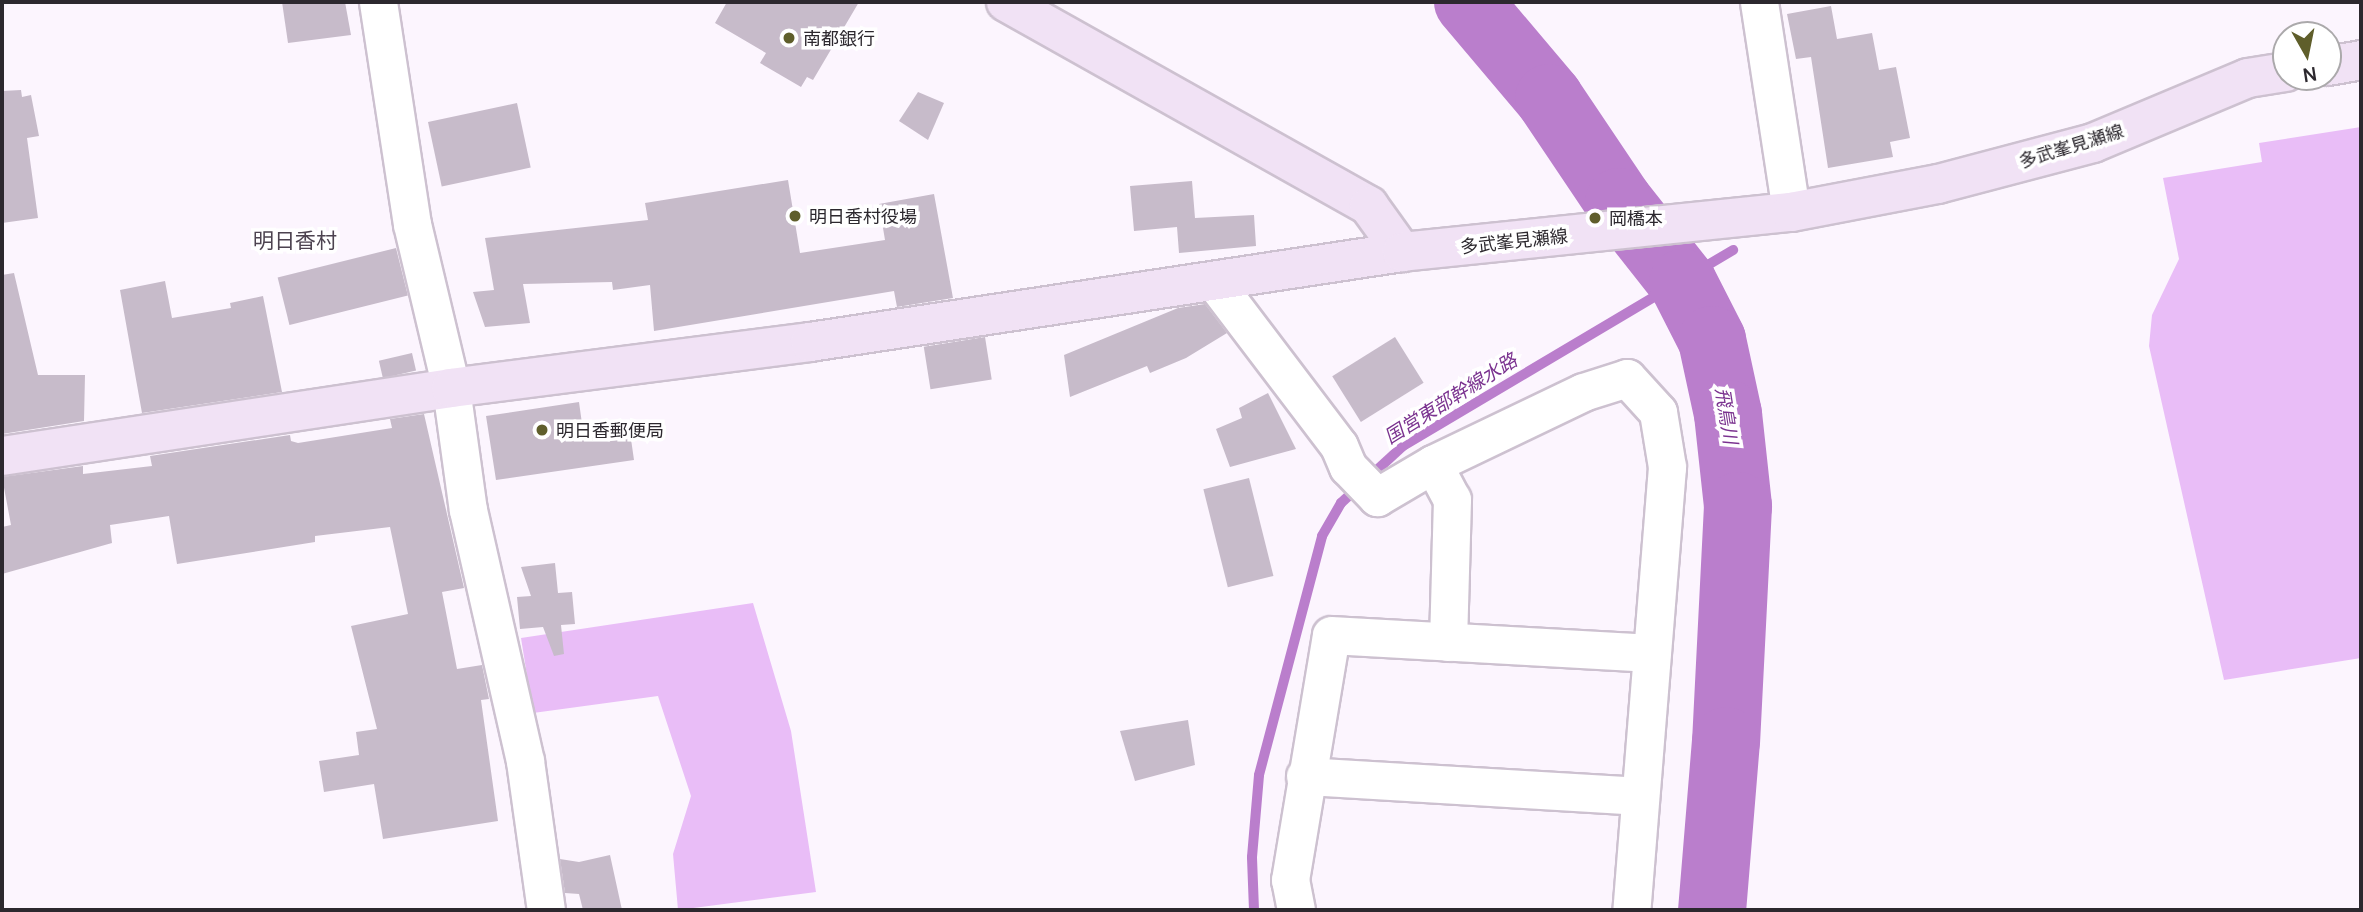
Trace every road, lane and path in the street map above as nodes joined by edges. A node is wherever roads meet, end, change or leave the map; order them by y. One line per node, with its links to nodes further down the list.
1 (378, 2): 10 (street)
2 (1006, 2): 8 (main road)
3 (1759, 2): 7 (street)
4 (2361, 60): 5 (main road)
5 (2342, 63)
6 (2272, 74): 7 (main road, 多武峯見瀬線)
7 (1791, 212): 8 (main road, 多武峯見瀬線)
8 (1402, 252): 9 (main road, 多武峯見瀬線)
9 (1213, 280): 10 (main road, 多武峯見瀬線); 12 (street)
10 (451, 388): 11 (main road, 多武峯見瀬線); 17 (street)
11 (2, 456)
12 (1433, 464): 13 (street); 14 (street)
13 (1448, 642): 14 (street); 15 (street)
14 (1651, 653): 16 (street)
15 (1305, 776): 16 (street); 18 (street)
16 (1639, 796): 19 (street)
17 (546, 910)
18 (1296, 910)
19 (1631, 910)

